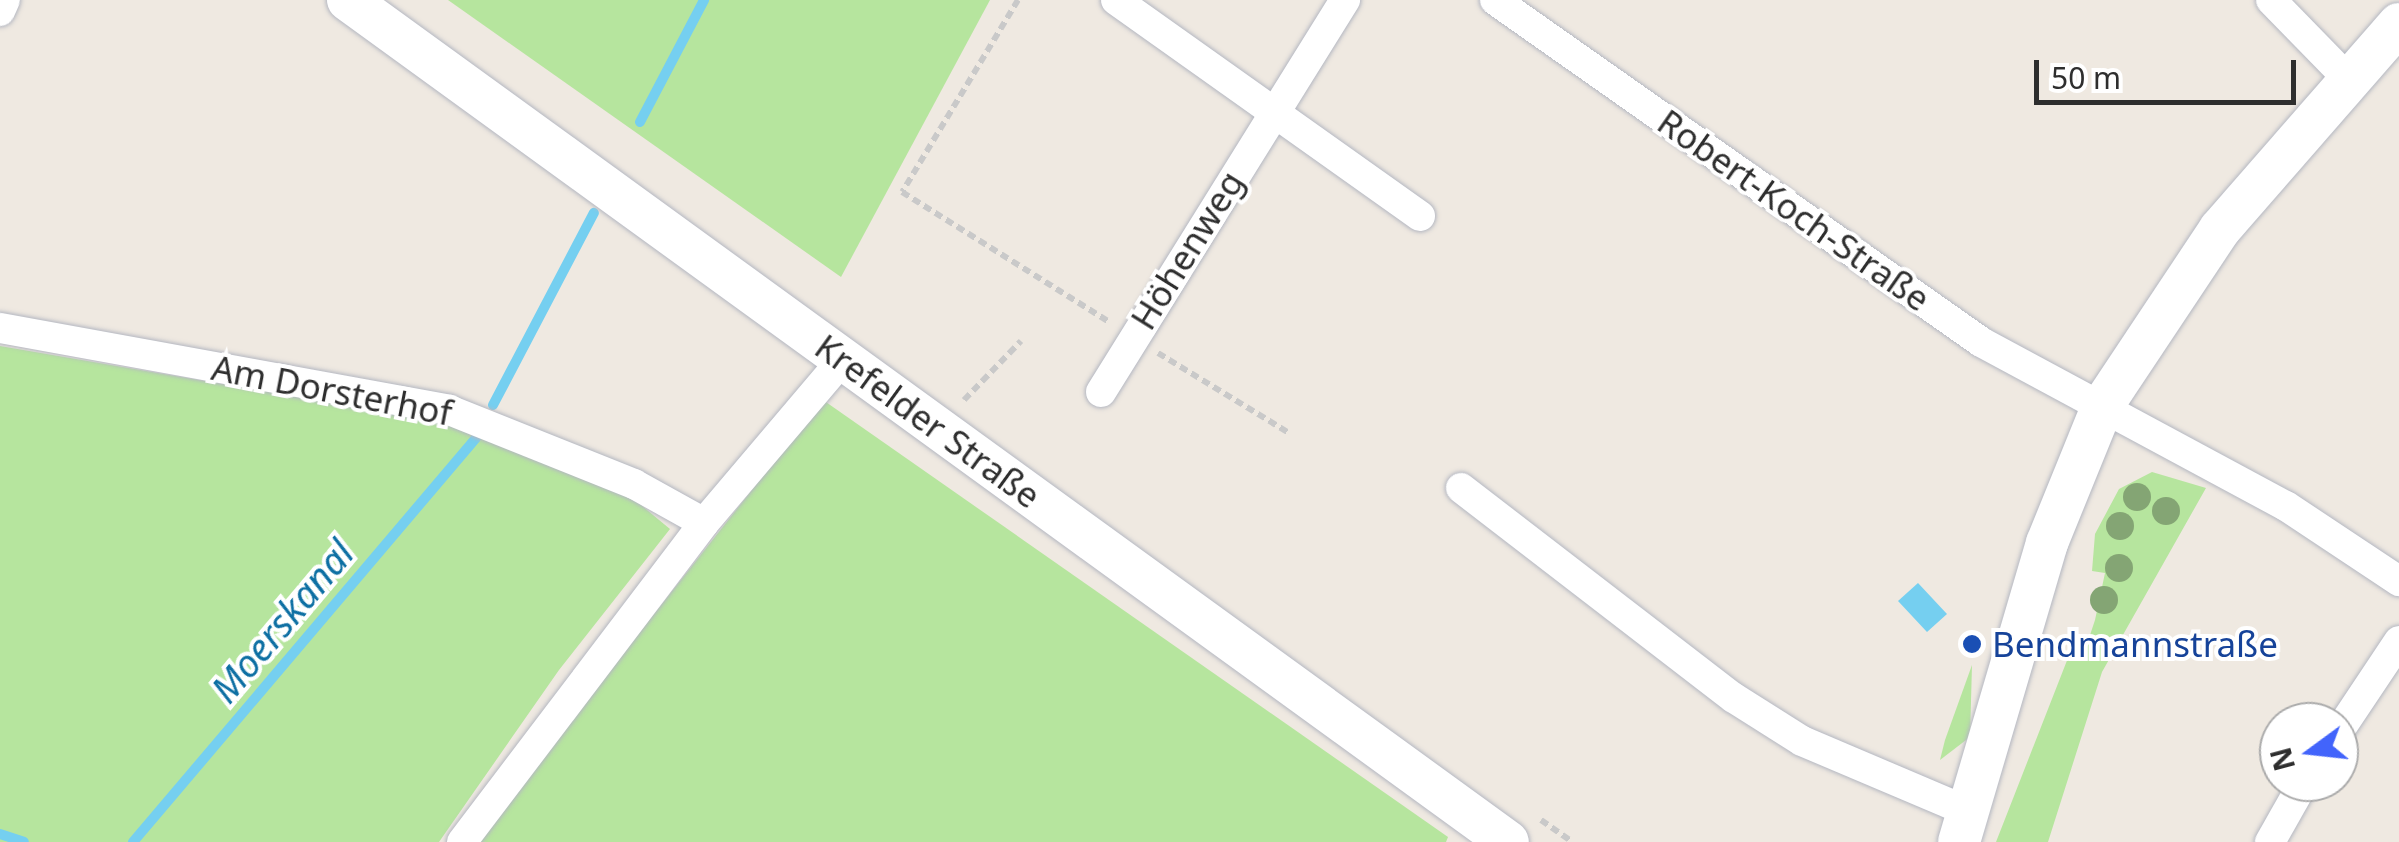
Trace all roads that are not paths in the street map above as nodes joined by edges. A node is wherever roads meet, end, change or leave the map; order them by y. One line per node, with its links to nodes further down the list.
1 (5, 0): 7 (street)
2 (348, 0): 13 (main road, Krefelder Straße)
3 (1116, 0): 10 (street)
4 (1344, 0): 10 (street, Höhenweg)
5 (1495, 0): 15 (street, Robert-Koch-Straße)
6 (2270, 0): 9 (street)
7 (0, 10)
8 (2399, 24): 9 (main road)
9 (2350, 81): 15 (main road)
10 (1274, 108): 11 (street); 14 (street, Höhenweg)
11 (1420, 216)
12 (0, 328): 17 (street, Am Dorsterhof)
13 (843, 359): 17 (street); 24 (main road, Krefelder Straße)
14 (1101, 392)
15 (2103, 405): 18 (street, Robert-Koch-Straße); 22 (main road)
16 (1462, 488): 22 (street)
17 (704, 524): 23 (street)
18 (2399, 581)
19 (2399, 641): 20 (street)
20 (2358, 702)
21 (2293, 802): 25 (street)
22 (1963, 826)
23 (462, 842)
24 (1508, 842)
25 (2270, 842)

